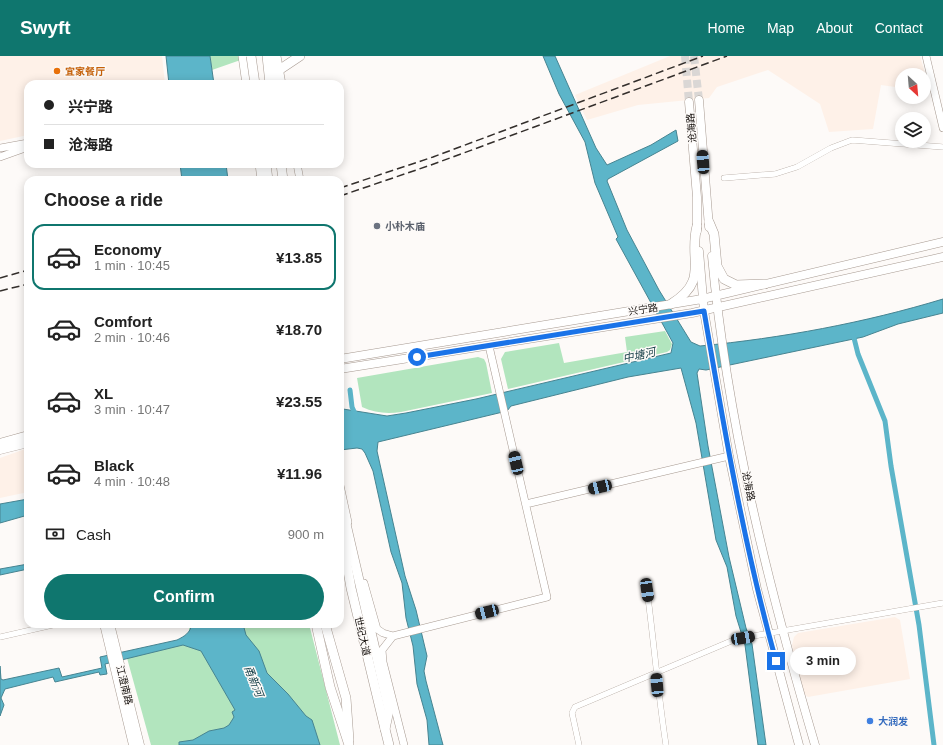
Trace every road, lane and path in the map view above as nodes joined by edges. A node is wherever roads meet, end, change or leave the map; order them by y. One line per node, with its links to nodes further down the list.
1 (243, 56): 8 (main road)
2 (252, 56): 9 (main road, bridge)
3 (266, 56): 10 (main road)
4 (274, 56): 7 (main road)
5 (300, 56): 7 (main road)
6 (926, 56): 15 (street)
7 (276, 72): 11 (main road); 12 (street)
8 (246, 80)
9 (254, 80)
10 (269, 80)
11 (275, 80)
12 (280, 80)
13 (699, 100): 23 (main road, 沧海路)
14 (689, 102): 24 (main road, 沧海路)
15 (941, 105): 16 (street)
16 (943, 128)
17 (24, 144): 19 (street)
18 (943, 147): 22 (street)
19 (0, 148)
20 (24, 148): 21 (street)
21 (0, 157)
22 (724, 178)
23 (709, 222): 27 (main road, 沧海路); 28 (main road, 沧海路)
24 (697, 226): 29 (main road, 沧海路); 30 (main road, 沧海路)
25 (943, 242): 27 (main road, 兴宁路)
26 (943, 257): 31 (main road, 兴宁路)
27 (765, 284): 28 (main road, 兴宁路)
28 (715, 296): 29 (main road, 兴宁路); 31 (main road, 沧海路)
29 (702, 299): 30 (main road, 兴宁路); 32 (main road, 沧海路)
30 (672, 304): 34 (main road, 兴宁路)
31 (716, 308): 32 (main road, 兴宁路); 52 (main road, 沧海路)
32 (704, 311): 33 (main road, 兴宁路); 40 (main road, 沧海路)
33 (489, 346): 35 (main road, 兴宁路); 42 (street)
34 (344, 358)
35 (344, 368)
36 (24, 436): 37 (main road)
37 (0, 443)
38 (24, 444): 39 (main road)
39 (0, 450)
40 (729, 456): 42 (street); 53 (main road, 沧海路)
41 (344, 502): 54 (street)
42 (526, 504): 54 (street)
43 (344, 519): 57 (main road)
44 (344, 549): 57 (main road, 世纪大道)
45 (647, 590): 56 (street)
46 (943, 603): 52 (street)
47 (39, 628): 55 (street)
48 (105, 628): 58 (main road, 江澄南路)
49 (111, 628): 59 (main road, 江澄南路)
50 (317, 628): 60 (main road)
51 (326, 628): 60 (main road)
52 (781, 631): 53 (street); 66 (main road, 沧海路)
53 (768, 633): 56 (street); 65 (main road, 沧海路)
54 (393, 636): 62 (street)
55 (0, 637)
56 (656, 673): 63 (street); 64 (street)
57 (385, 729): 61 (main road, 世纪大道)
58 (133, 745)
59 (140, 745)
60 (349, 745)
61 (389, 745)
62 (404, 745)
63 (579, 745)
64 (666, 745)
65 (799, 745)
66 (815, 745)

